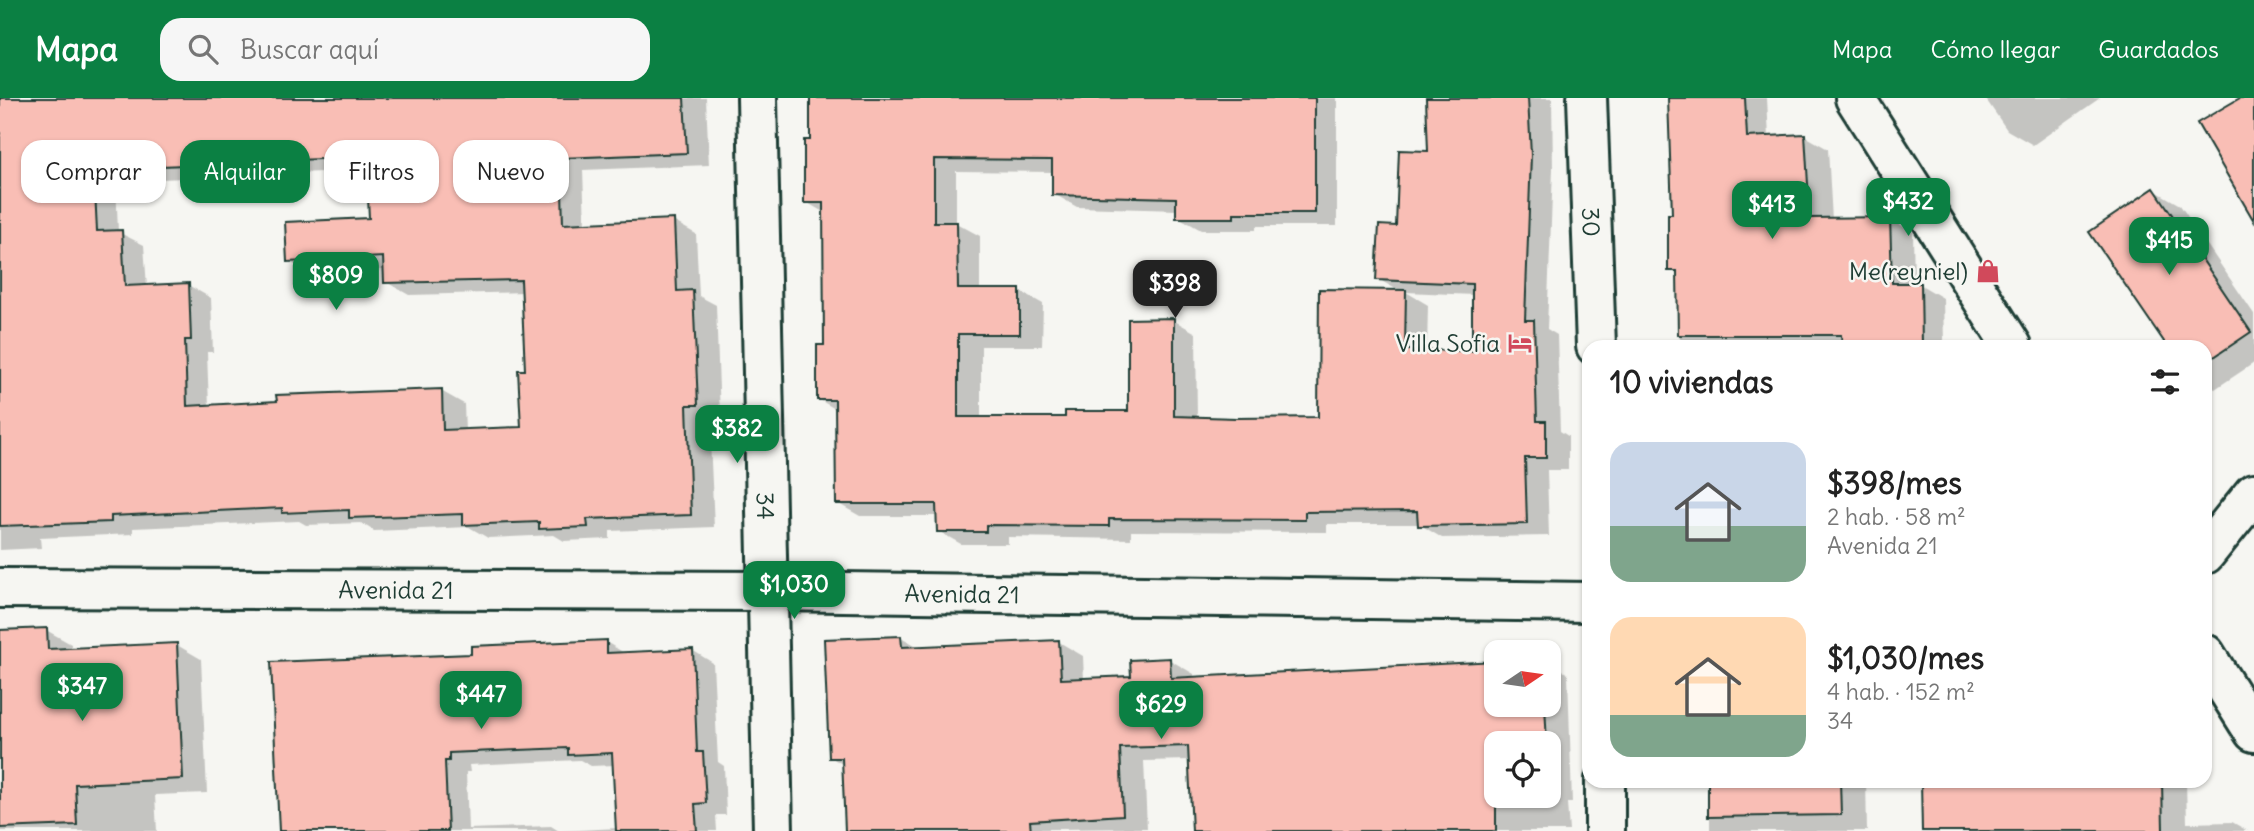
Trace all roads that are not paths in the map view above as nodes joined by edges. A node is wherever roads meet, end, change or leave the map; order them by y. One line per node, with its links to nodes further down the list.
1 (757, 98): 9 (street, 34)
2 (1587, 98): 4 (street, 30)
3 (1855, 98): 5 (street)
4 (1596, 340)
5 (2008, 340)
6 (2254, 493): 7 (street)
7 (2212, 545)
8 (0, 588): 9 (street, Avenida 21)
9 (770, 591): 10 (street, Avenida 21); 14 (street, 34)
10 (1582, 602)
11 (2212, 665): 12 (street)
12 (2254, 732)
13 (1605, 788): 15 (street)
14 (773, 831)
15 (1605, 831)

